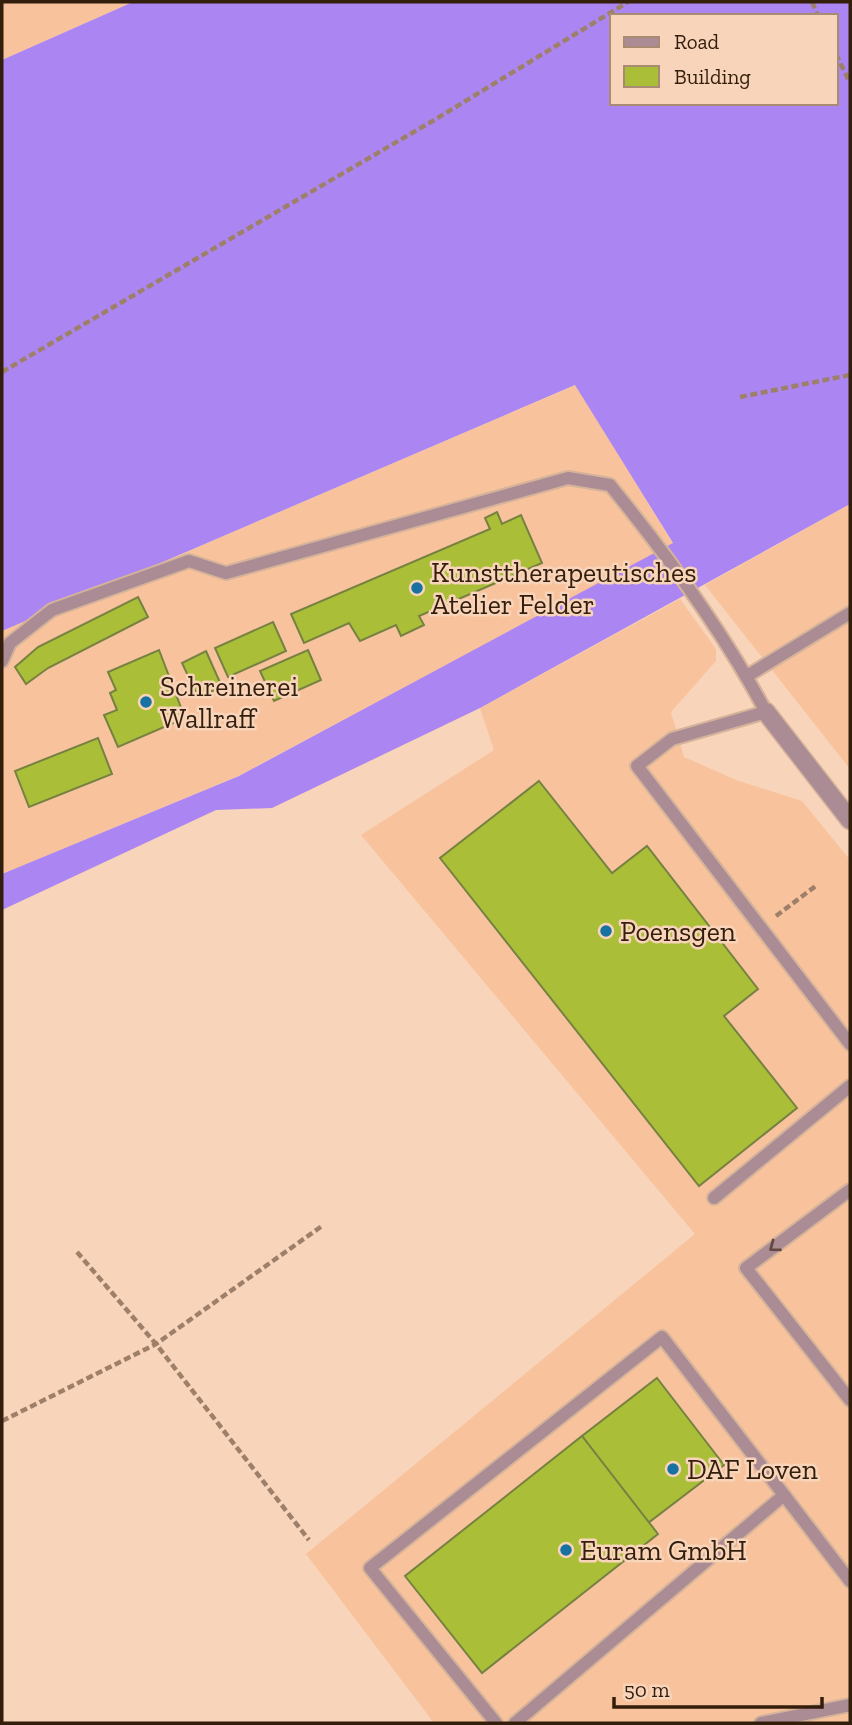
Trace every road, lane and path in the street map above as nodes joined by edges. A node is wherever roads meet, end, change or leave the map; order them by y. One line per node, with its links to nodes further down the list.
1 (628, 2): 4 (path)
2 (838, 58): 3 (path)
3 (850, 83)
4 (2, 372)
5 (850, 375): 6 (path)
6 (740, 397)
7 (850, 613): 9 (lane)
8 (2, 661): 9 (lane)
9 (747, 676): 10 (lane)
10 (766, 712): 11 (street); 13 (lane)
11 (850, 820)
12 (817, 885): 13 (path)
13 (761, 927): 14 (lane)
14 (850, 1044)
15 (850, 1086): 17 (lane)
16 (850, 1190): 21 (lane, one-way to 21)
17 (714, 1198)
18 (322, 1226): 20 (path)
19 (77, 1252): 20 (path)
20 (156, 1344): 22 (path); 24 (path)
21 (850, 1400)
22 (2, 1421)
23 (784, 1495): 25 (lane); 27 (lane); 28 (lane)
24 (309, 1540)
25 (850, 1581)
26 (850, 1705): 29 (lane)
27 (496, 1723)
28 (515, 1723)
29 (761, 1723)

